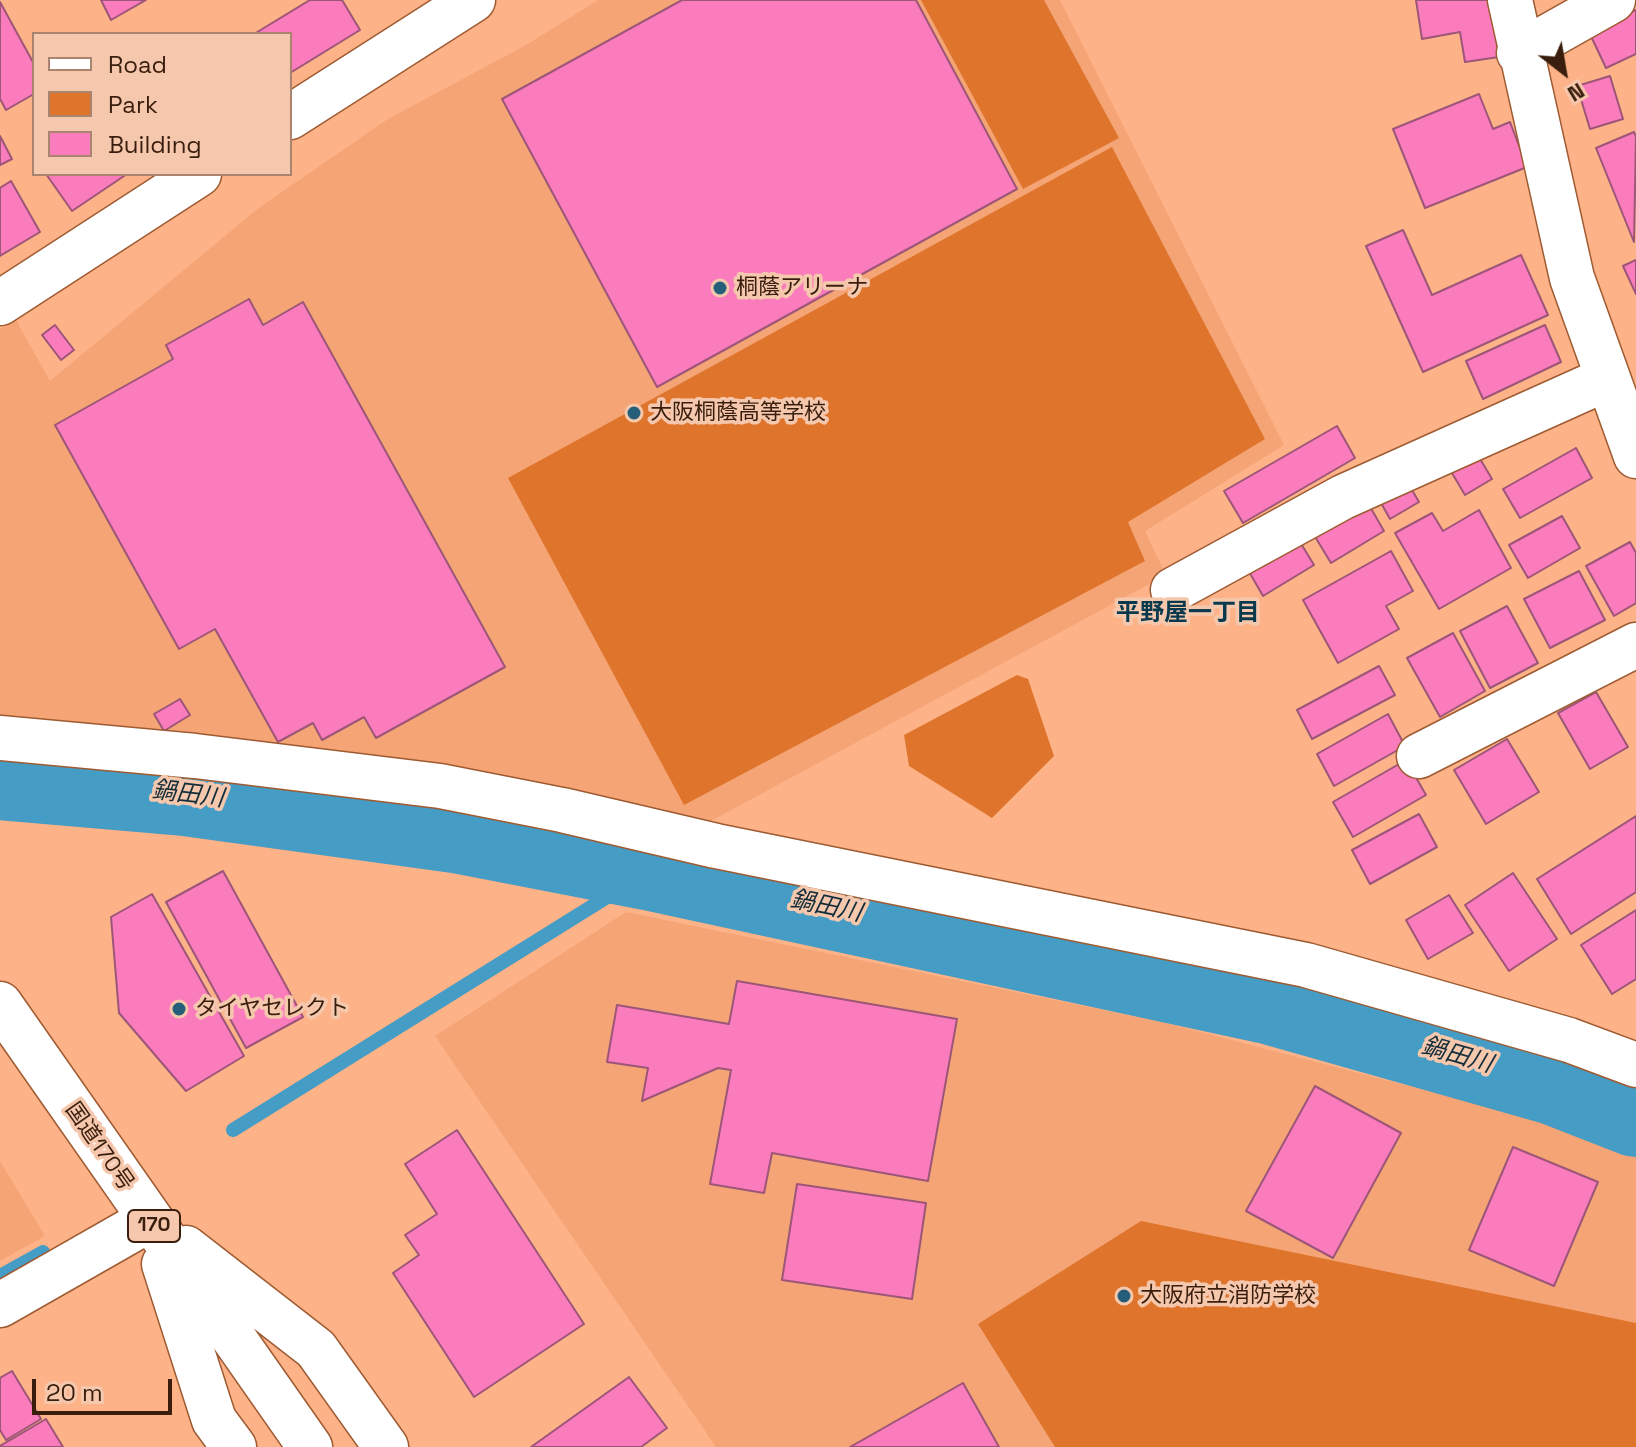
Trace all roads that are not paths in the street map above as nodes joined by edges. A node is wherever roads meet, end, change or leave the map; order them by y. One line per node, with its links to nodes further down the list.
1 (473, 0): 5 (main road)
2 (1510, 0): 4 (main road)
3 (1613, 0): 4 (main road)
4 (1519, 53): 8 (main road)
5 (292, 116)
6 (196, 176): 7 (main road)
7 (0, 303)
8 (1606, 379): 9 (main road); 10 (main road)
9 (1636, 456)
10 (1173, 590)
11 (1636, 645): 13 (main road)
12 (0, 738): 16 (main road)
13 (1419, 756)
14 (0, 1004): 17 (main road, 国道170号 / 170)
15 (1636, 1026): 16 (main road)
16 (1617, 1058)
17 (149, 1220): 18 (main road); 19 (main road, 170); 20 (main road, 国道170号 / 170); 21 (main road, 170)
18 (0, 1305)
19 (234, 1447)
20 (310, 1447)
21 (386, 1447)

